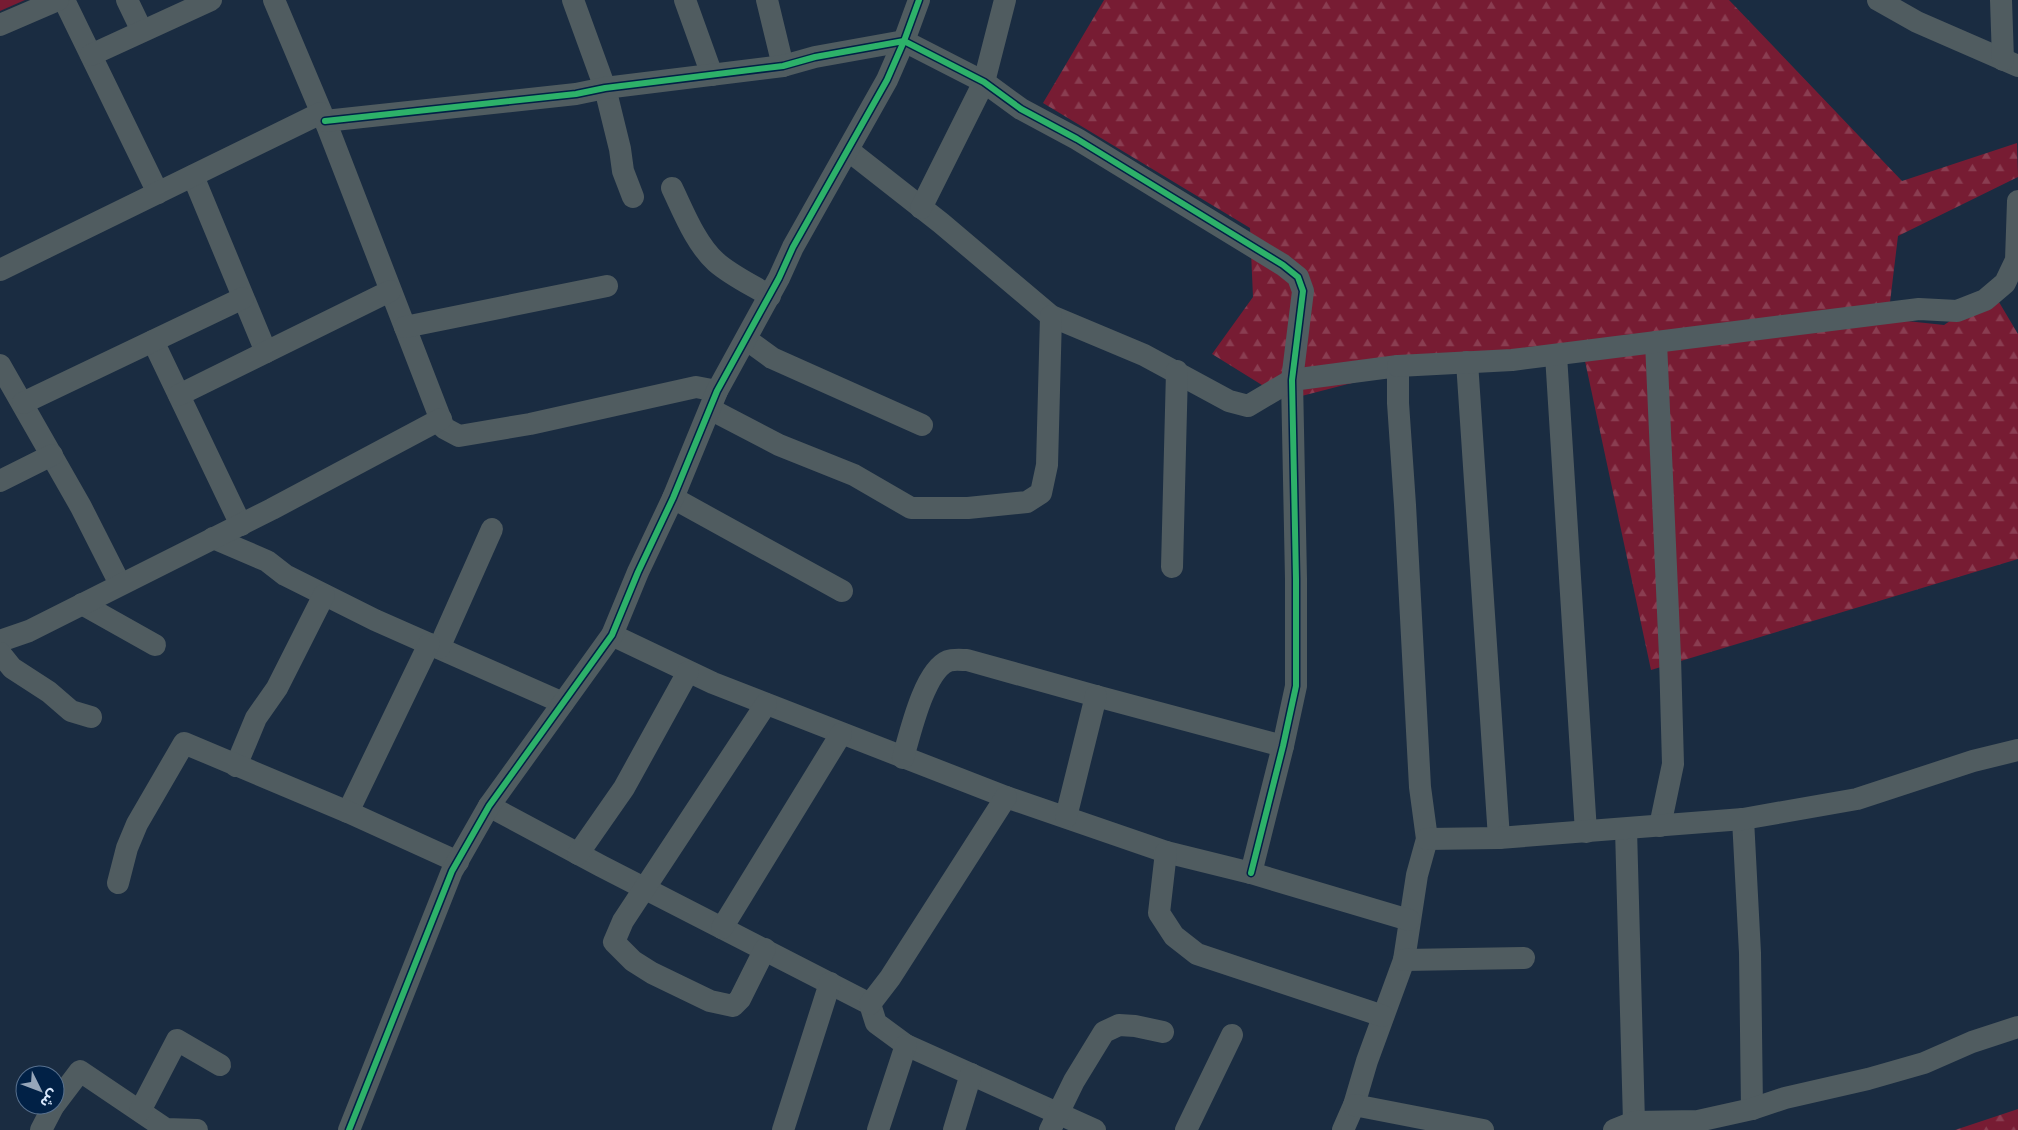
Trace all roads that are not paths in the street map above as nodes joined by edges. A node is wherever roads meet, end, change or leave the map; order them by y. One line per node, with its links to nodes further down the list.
1 (58, 0): 13 (street)
2 (64, 0): 16 (street)
3 (127, 0): 14 (street)
4 (211, 0): 14 (street)
5 (274, 0): 22 (street)
6 (573, 0): 21 (street)
7 (685, 0): 19 (street)
8 (767, 0): 18 (street)
9 (919, 0): 15 (street)
10 (1005, 0): 20 (street)
11 (1878, 0): 17 (street)
12 (2001, 0): 17 (street)
13 (0, 26)
14 (142, 31): 16 (street)
15 (904, 40): 18 (street); 20 (street); 23 (street)
16 (91, 55): 26 (street)
17 (2010, 63)
18 (783, 66): 19 (street)
19 (712, 75): 21 (street)
20 (984, 82): 29 (street); 46 (street)
21 (605, 88): 22 (street); 27 (street)
22 (323, 117): 24 (street); 32 (street)
23 (848, 150): 29 (street); 33 (street)
24 (193, 176): 26 (street); 34 (street)
25 (672, 188): 33 (street)
26 (158, 193): 30 (street)
27 (633, 197)
28 (2018, 201): 39 (street)
29 (921, 208): 35 (street)
30 (0, 270)
31 (607, 286): 36 (street)
32 (390, 291): 36 (street); 40 (street)
33 (770, 296): 37 (street)
34 (243, 298): 38 (street); 40 (street)
35 (1051, 316): 45 (street); 48 (street)
36 (405, 327): 50 (street)
37 (746, 339): 48 (street); 51 (street)
38 (153, 341): 47 (street); 49 (street)
39 (1656, 342): 41 (street); 83 (street)
40 (266, 352): 47 (street)
41 (1556, 355): 42 (street); 85 (street)
42 (1467, 362): 44 (street); 86 (street)
43 (0, 365): 49 (street)
44 (1398, 366): 46 (street); 87 (street)
45 (1177, 371): 46 (street); 58 (street)
46 (1292, 380): 74 (street)
47 (179, 396): 55 (street)
48 (713, 400): 50 (street); 54 (street)
49 (23, 404): 52 (street)
50 (441, 420): 55 (street)
51 (922, 425)
52 (52, 455): 53 (street); 59 (street)
53 (0, 481)
54 (673, 498): 60 (street); 63 (street)
55 (240, 525): 57 (street)
56 (492, 529): 66 (street)
57 (213, 538): 59 (street); 61 (street)
58 (1172, 568)
59 (120, 584): 62 (street)
60 (842, 591)
61 (324, 595): 66 (street); 77 (street)
62 (82, 604): 64 (street); 65 (street)
63 (612, 635): 68 (street); 70 (street)
64 (0, 640)
65 (155, 646)
66 (434, 646): 70 (street); 80 (street)
67 (0, 653): 72 (street)
68 (688, 672): 71 (street); 89 (street)
69 (1096, 696): 74 (street); 76 (street); 81 (street)
70 (563, 703): 79 (street)
71 (766, 704): 73 (street); 93 (street)
72 (91, 717)
73 (840, 734): 76 (street); 95 (street)
74 (1283, 746): 91 (street)
75 (2018, 750): 82 (street)
76 (903, 758): 78 (street)
77 (236, 766): 80 (street); 92 (street)
78 (1006, 797): 81 (street); 100 (street)
79 (489, 806): 89 (street); 90 (street)
80 (348, 812): 90 (street)
81 (1066, 817): 88 (street)
82 (1743, 819): 83 (street); 110 (street)
83 (1660, 826): 84 (street)
84 (1626, 829): 85 (street); 114 (street)
85 (1586, 832): 86 (street)
86 (1499, 838): 87 (street)
87 (1427, 839): 94 (street)
88 (1166, 852): 91 (street); 101 (street)
89 (578, 854): 93 (street)
90 (458, 862): 117 (street)
91 (1251, 873): 94 (street)
92 (118, 883)
93 (646, 889): 95 (street); 96 (street)
94 (1409, 920): 98 (street)
95 (722, 928): 96 (street)
96 (765, 950): 99 (street)
97 (1524, 958): 98 (street)
98 (1404, 960): 101 (street)
99 (830, 983): 100 (street); 118 (street)
100 (870, 1004): 105 (street)
101 (1383, 1016): 109 (street)
102 (2018, 1027): 110 (street)
103 (1163, 1032): 113 (street)
104 (1232, 1035): 122 (street)
105 (906, 1045): 107 (street); 119 (street)
106 (220, 1065): 111 (street)
107 (971, 1074): 113 (street); 120 (street)
108 (65, 1091): 111 (street)
109 (1354, 1105): 123 (street); 124 (street)
110 (1752, 1109): 114 (street)
111 (140, 1111): 116 (street)
112 (49, 1115): 115 (street)
113 (1054, 1122): 121 (street)
114 (1624, 1126)
115 (40, 1130)
116 (197, 1130)
117 (349, 1130)
118 (783, 1130)
119 (878, 1130)
120 (954, 1130)
121 (1096, 1130)
122 (1186, 1130)
123 (1343, 1130)
124 (1483, 1130)

